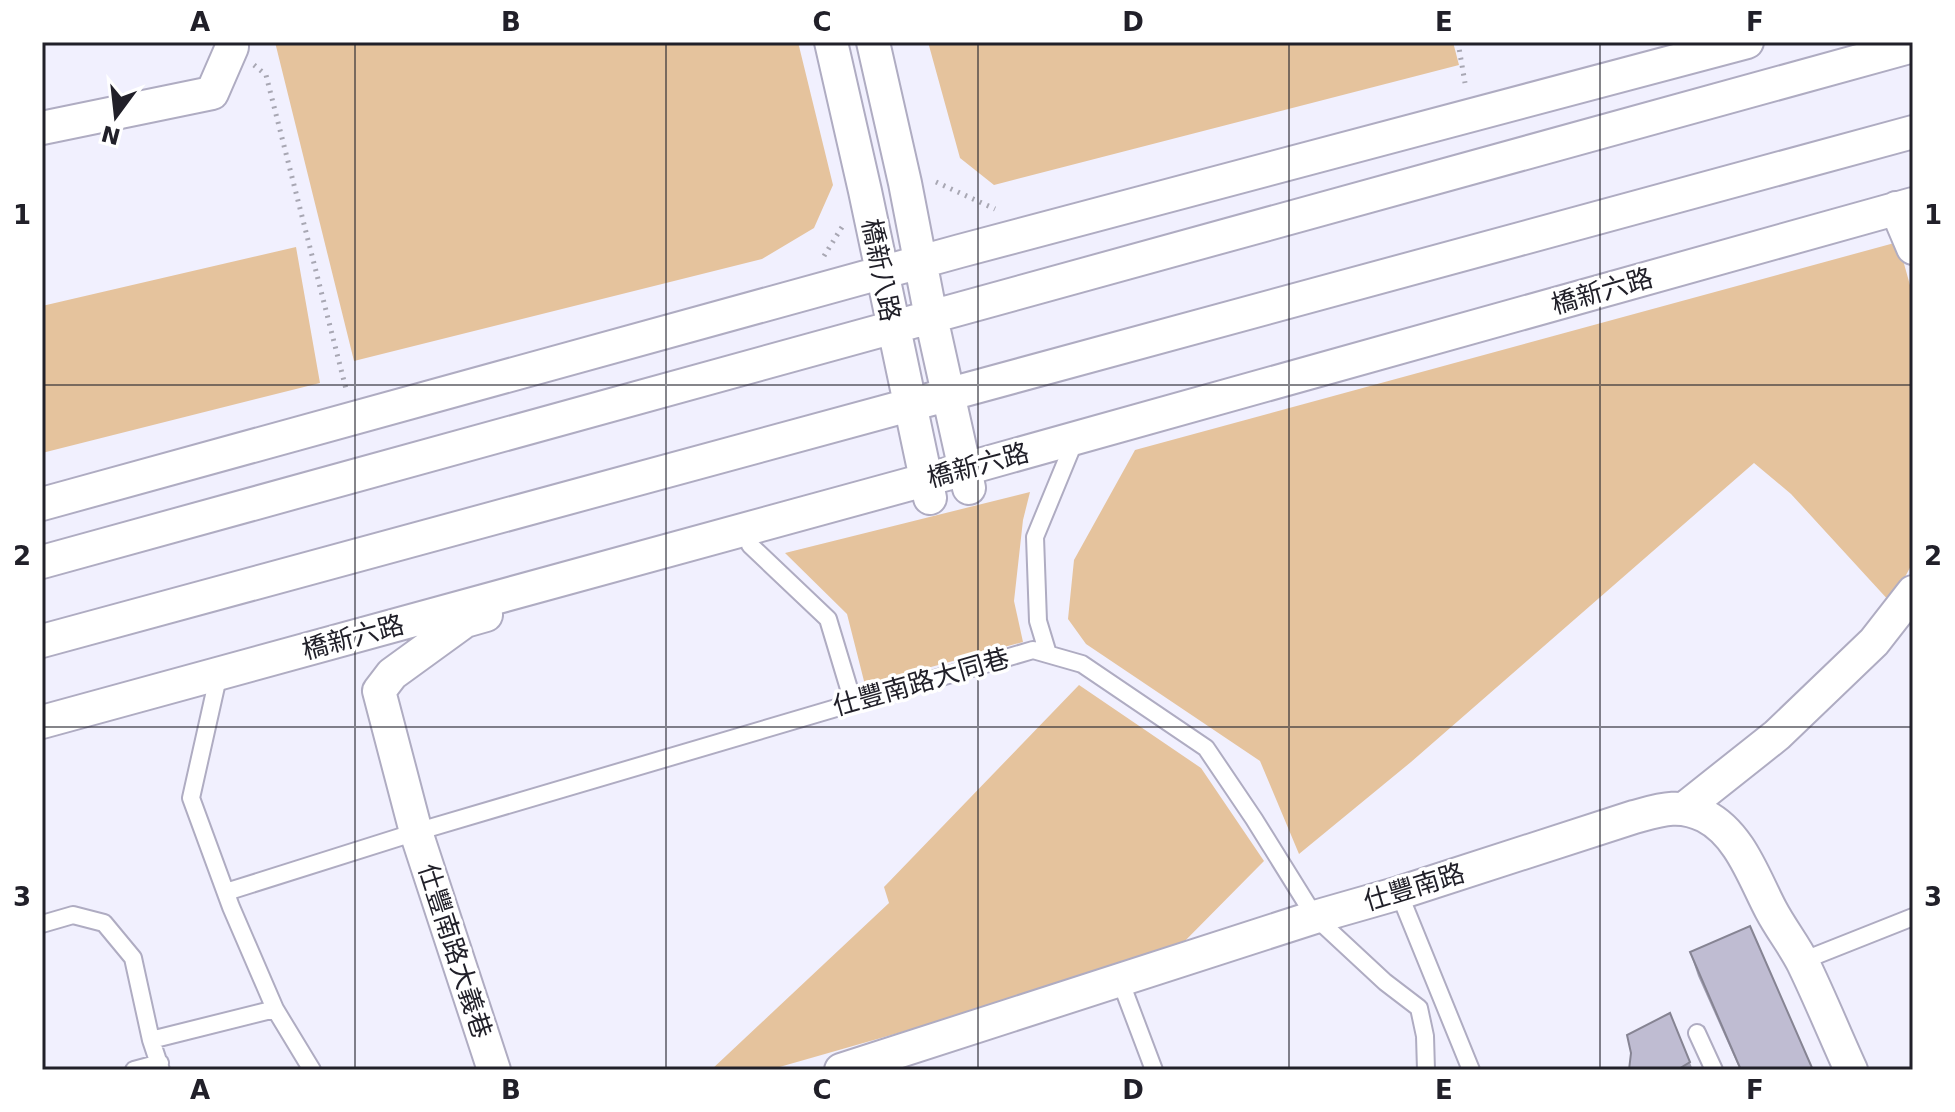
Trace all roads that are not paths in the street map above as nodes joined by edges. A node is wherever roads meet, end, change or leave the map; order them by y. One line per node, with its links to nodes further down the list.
1 (831, 42): 11 (street, 橋新八路)
2 (873, 42): 10 (street, 橋新八路)
3 (1747, 42): 10 (street)
4 (231, 45): 6 (street)
5 (1913, 46): 12 (street)
6 (42, 128)
7 (1913, 132): 14 (street)
8 (1905, 206): 9 (street); 16 (street, 橋新六路)
9 (1913, 248)
10 (920, 262): 11 (street); 12 (street, 橋新八路)
11 (882, 273): 13 (street, 橋新八路); 19 (street)
12 (931, 317): 13 (street); 14 (street, 橋新八路)
13 (892, 328): 15 (street, 橋新八路); 21 (street)
14 (949, 395): 15 (street); 17 (street, 橋新八路)
15 (910, 405): 18 (street, 橋新八路); 23 (street)
16 (1071, 450): 17 (street); 24 (lane)
17 (967, 478): 18 (street, 橋新六路)
18 (928, 489): 20 (street); 25 (street, 橋新六路)
19 (42, 504)
20 (750, 545): 26 (lane); 29 (street)
21 (42, 562)
22 (1913, 592): 28 (street)
23 (42, 641)
24 (1048, 654): 26 (lane, 仕豐南路大同巷); 32 (lane, 仕豐南路大同巷)
25 (219, 673): 27 (street, 橋新六路); 30 (lane)
26 (853, 702): 29 (lane, 仕豐南路大同巷)
27 (42, 722)
28 (1685, 808): 31 (street, 仕豐南路); 35 (street)
29 (416, 832): 30 (lane, 仕豐南路大同巷); 43 (street, 仕豐南路大義巷)
30 (226, 892): 37 (lane)
31 (1399, 893): 32 (street, 仕豐南路); 47 (lane)
32 (1315, 917): 36 (street, 仕豐南路); 46 (lane, 仕豐南路大同巷)
33 (1913, 917): 35 (lane)
34 (42, 924): 39 (lane)
35 (1802, 961): 49 (street)
36 (1120, 980): 44 (street, 仕豐南路); 45 (lane)
37 (275, 1009): 39 (lane); 42 (lane)
38 (1697, 1033): 48 (lane)
39 (151, 1040): 40 (lane)
40 (160, 1067): 41 (lane)
41 (134, 1070)
42 (312, 1070)
43 (494, 1070)
44 (841, 1070)
45 (1154, 1070)
46 (1426, 1070)
47 (1471, 1070)
48 (1714, 1070)
49 (1851, 1070)

